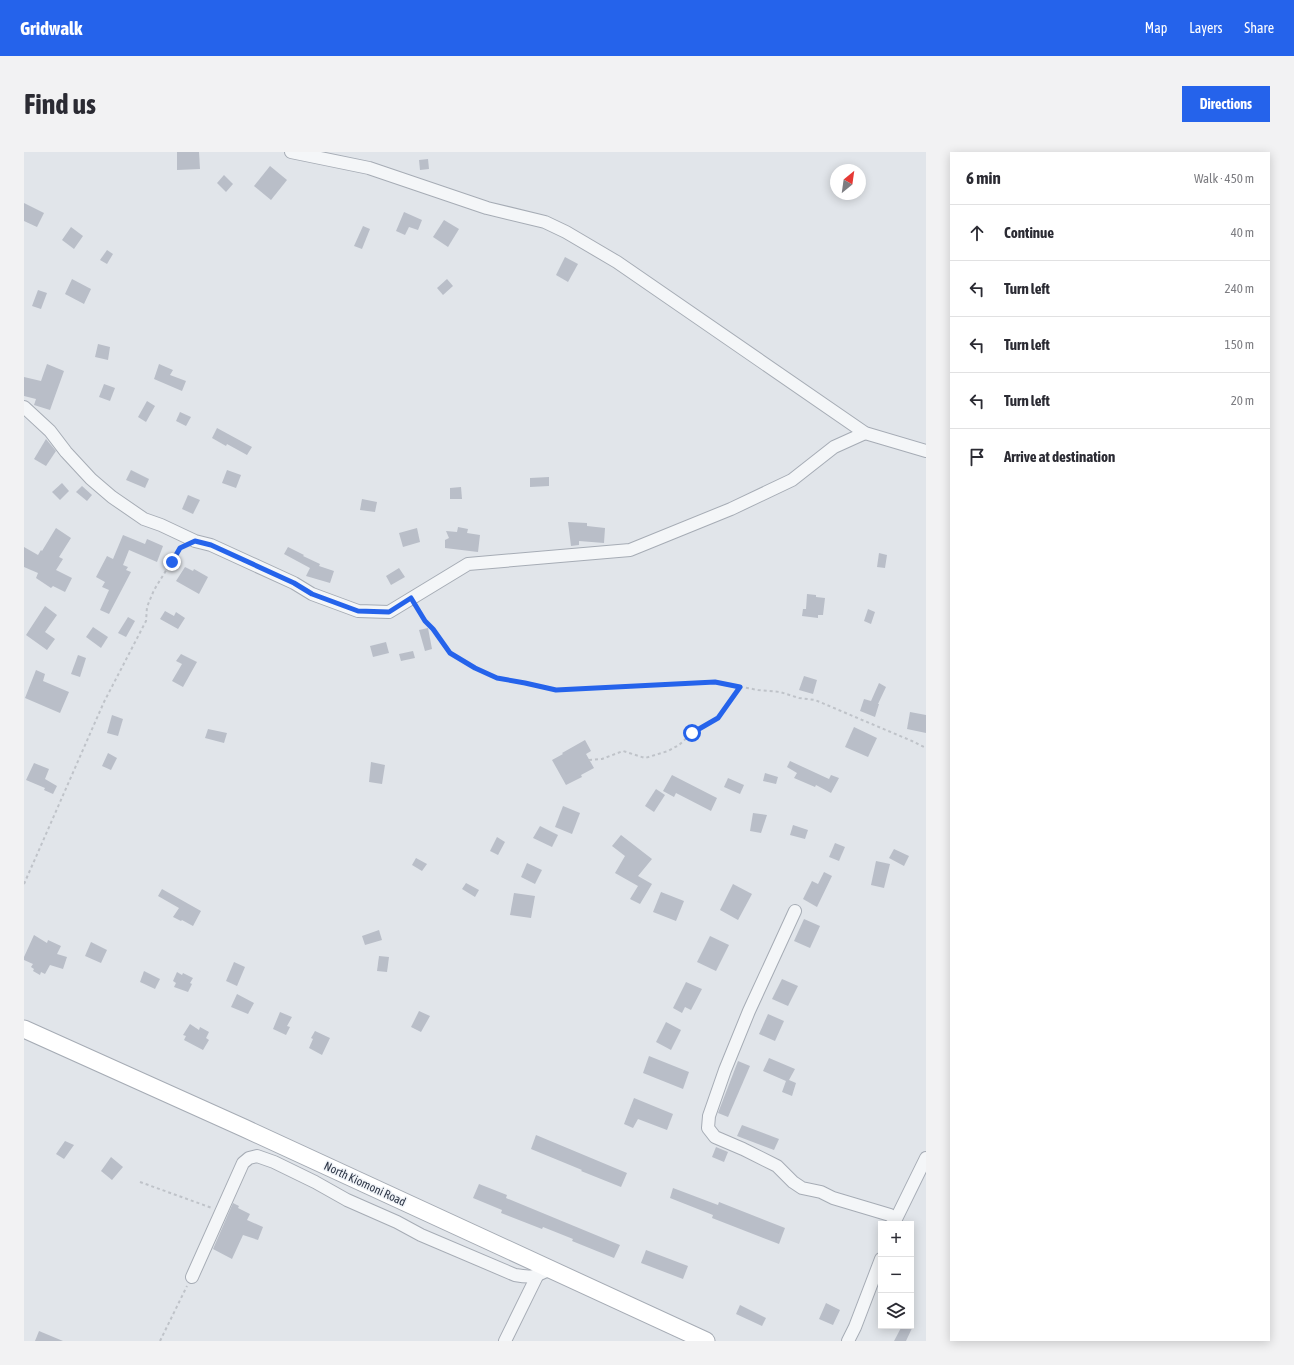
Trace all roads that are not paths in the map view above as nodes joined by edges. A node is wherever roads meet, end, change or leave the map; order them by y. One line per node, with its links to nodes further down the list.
1 (291, 152): 3 (street)
2 (24, 407): 3 (street)
3 (865, 433): 4 (street)
4 (926, 451)
5 (795, 911): 8 (street)
6 (24, 1029): 11 (main road, North Kiomoni Road)
7 (926, 1158): 9 (street)
8 (894, 1221)
9 (895, 1221)
10 (878, 1267): 15 (street)
11 (543, 1272): 12 (street); 13 (street); 14 (main road, North Kiomoni Road)
12 (192, 1277)
13 (505, 1341)
14 (706, 1341)
15 (848, 1341)

